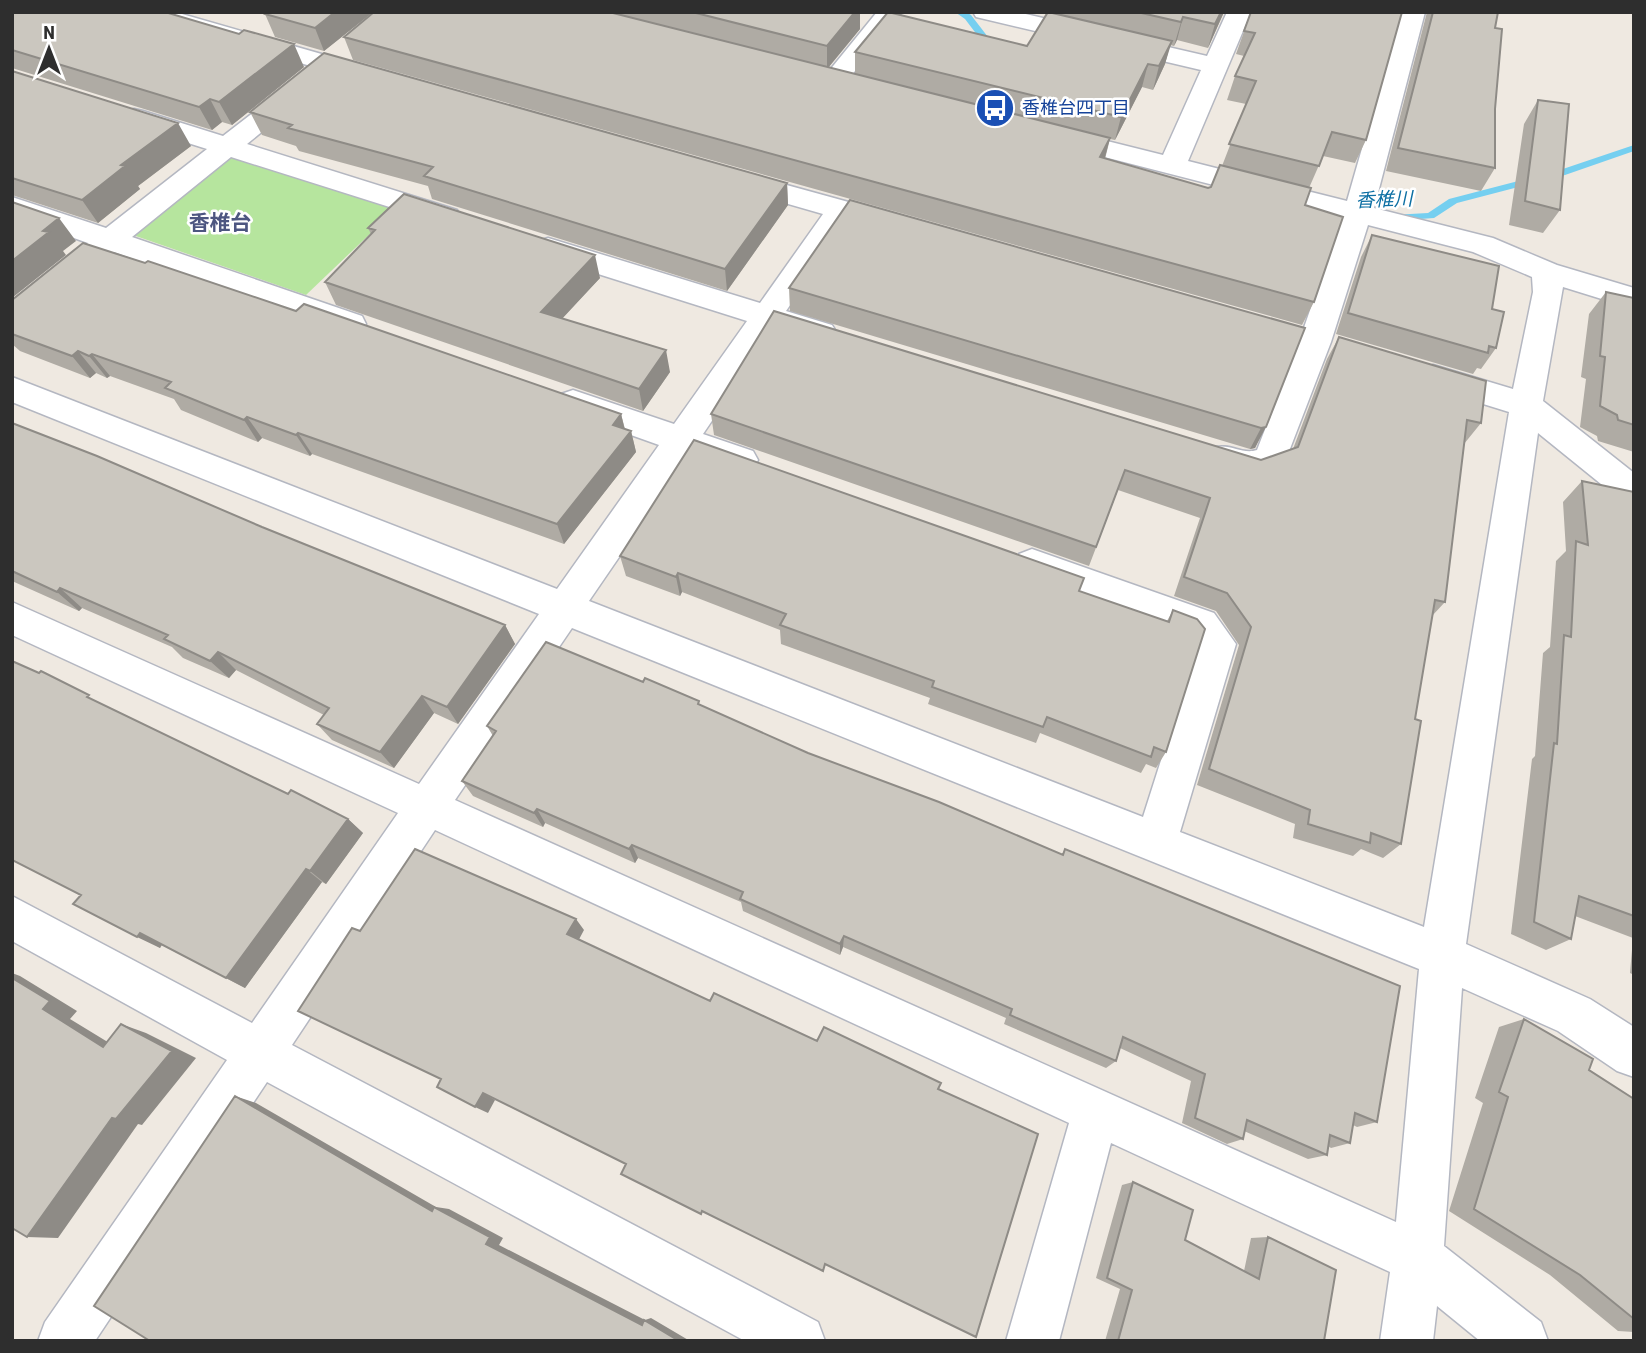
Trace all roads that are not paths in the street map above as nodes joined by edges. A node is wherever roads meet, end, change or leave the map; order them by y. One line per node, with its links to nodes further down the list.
1 (148, 12): 8 (street)
2 (890, 12): 11 (street)
3 (985, 12): 6 (street)
4 (1239, 12): 9 (street)
5 (1413, 12): 19 (street)
6 (1055, 20): 9 (street)
7 (351, 47): 8 (street)
8 (330, 64): 10 (street); 14 (street)
9 (1214, 65): 15 (street)
10 (384, 80)
11 (870, 90)
12 (113, 110): 14 (street)
13 (1025, 129): 15 (street)
14 (226, 146): 20 (street); 23 (street)
15 (1172, 166): 19 (street)
16 (706, 171): 18 (street)
17 (12, 206): 23 (street)
18 (841, 209): 21 (street); 27 (street)
19 (1358, 213): 24 (street); 35 (street)
20 (477, 225)
21 (920, 231)
22 (516, 238): 27 (street)
23 (108, 240): 26 (street); 28 (street)
24 (1546, 271): 25 (street); 33 (street)
25 (1634, 299)
26 (12, 317)
27 (766, 317): 29 (street); 34 (street)
28 (382, 335)
29 (845, 341)
30 (1407, 369): 33 (street)
31 (12, 389): 39 (street)
32 (538, 390): 34 (street)
33 (1526, 405): 37 (street); 44 (street)
34 (681, 439): 36 (street); 39 (street)
35 (1199, 449)
36 (772, 472)
37 (1634, 492)
38 (1006, 555): 42 (street)
39 (564, 608): 41 (street); 42 (street)
40 (12, 618): 41 (street)
41 (427, 806): 45 (street); 47 (street)
42 (1154, 844): 44 (street)
43 (12, 917): 45 (street)
44 (1442, 956): 46 (street); 48 (street)
45 (260, 1053): 49 (street); 50 (street)
46 (1634, 1055)
47 (1096, 1111): 48 (street); 51 (street)
48 (1418, 1258): 52 (street); 53 (street)
49 (64, 1341)
50 (799, 1341)
51 (1032, 1341)
52 (1406, 1341)
53 (1522, 1341)

